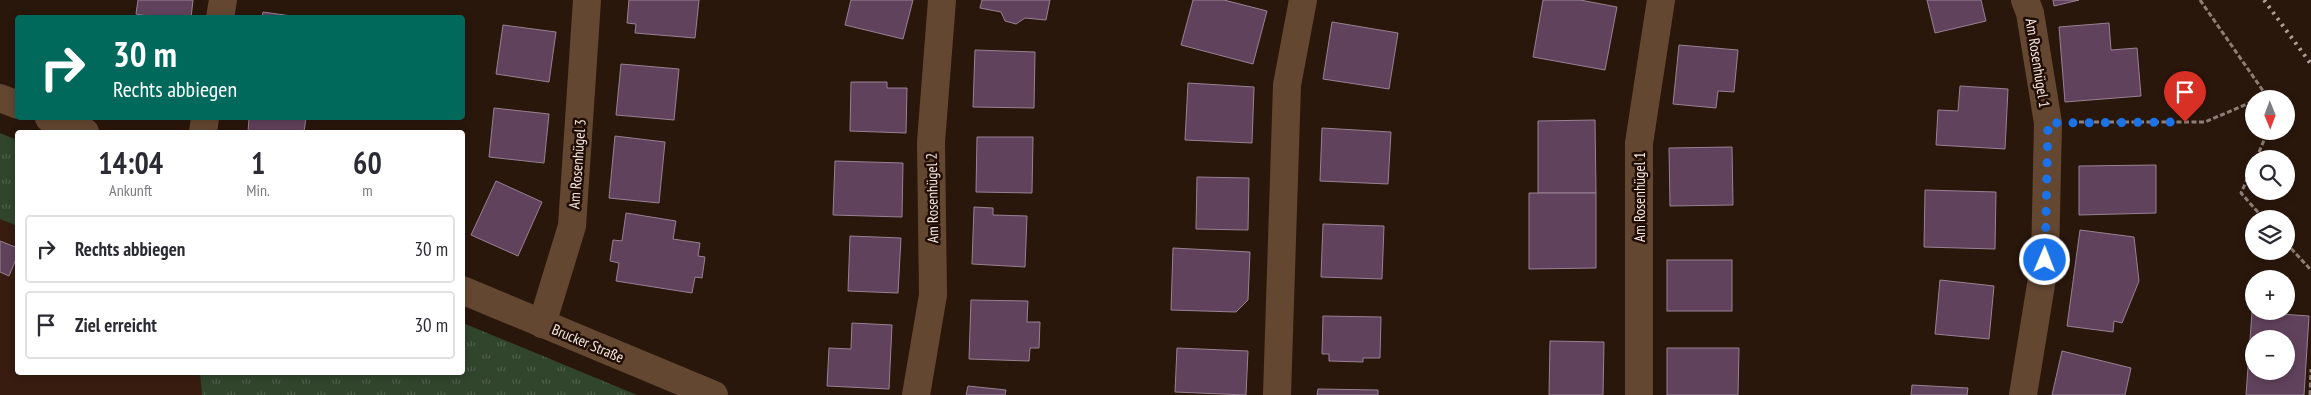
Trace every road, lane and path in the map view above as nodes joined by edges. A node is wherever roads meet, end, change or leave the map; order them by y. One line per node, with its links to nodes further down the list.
1 (223, 0): 8 (street)
2 (587, 0): 23 (street, Am Rosenhügel 3)
3 (942, 0): 26 (street, Am Rosenhügel 2)
4 (1303, 0): 27 (street)
5 (1661, 0): 28 (street, Am Rosenhügel 1)
6 (2025, 0): 14 (street, Am Rosenhügel 1)
7 (2200, 0): 9 (path)
8 (220, 15)
9 (2262, 90)
10 (0, 98): 11 (street)
11 (15, 104)
12 (2245, 105): 14 (path)
13 (54, 120): 15 (street)
14 (2048, 123): 29 (street, Am Rosenhügel 1)
15 (80, 130)
16 (2245, 184): 17 (path)
17 (2245, 198)
18 (2247, 200): 19 (path)
19 (2256, 210)
20 (2295, 253): 21 (path)
21 (2311, 270)
22 (465, 291): 23 (street, Brucker Straße)
23 (542, 324): 25 (street, Brucker Straße)
24 (2311, 370): 30 (path)
25 (714, 395)
26 (916, 395)
27 (1276, 395)
28 (1639, 395)
29 (2023, 395)
30 (2310, 395)

